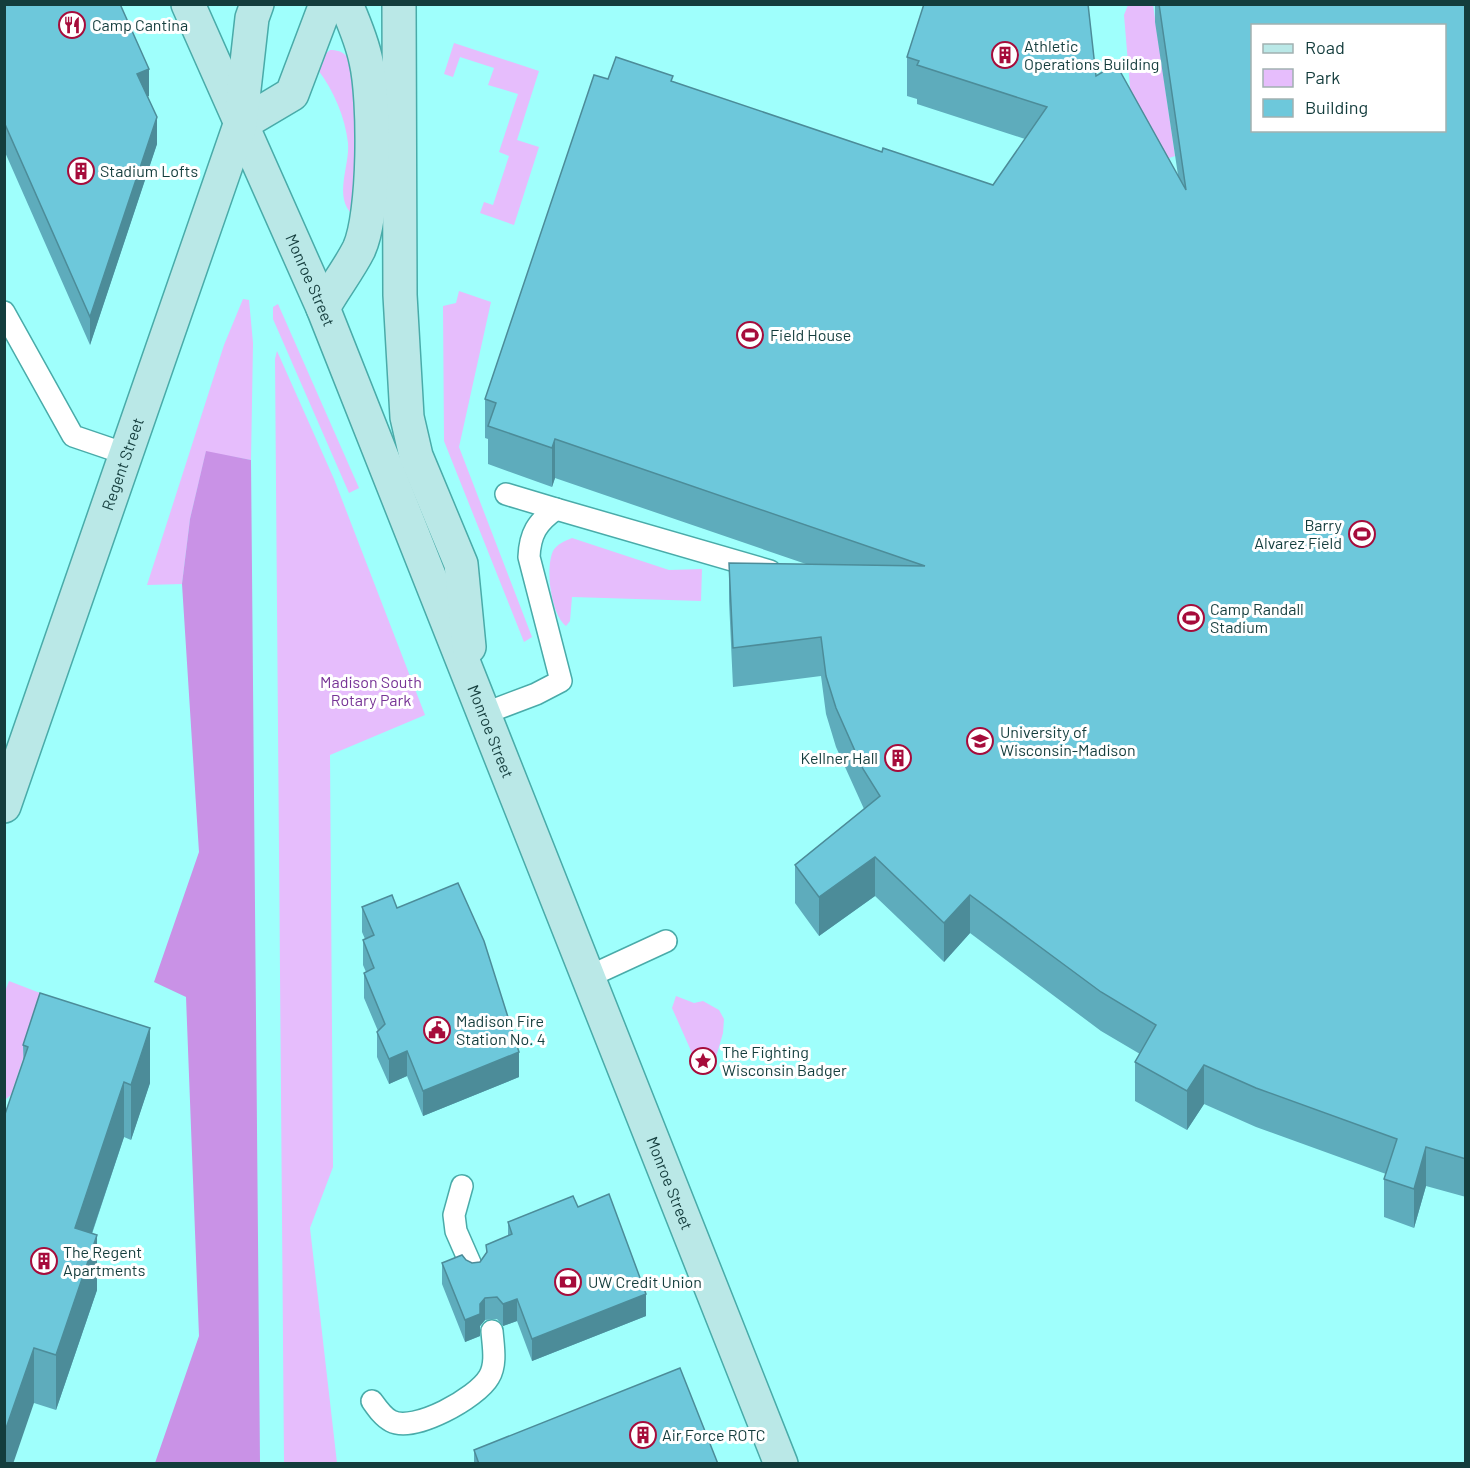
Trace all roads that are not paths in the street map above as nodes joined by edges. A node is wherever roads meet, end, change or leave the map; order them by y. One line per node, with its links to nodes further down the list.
1 (188, 4): 6 (main road, Monroe Street)
2 (257, 4): 6 (main road, Regent Street)
3 (326, 4): 6 (main road)
4 (346, 4): 7 (main road)
5 (399, 4): 13 (main road)
6 (240, 125): 7 (main road, Monroe Street); 9 (main road, Regent Street)
7 (322, 308): 13 (main road, Monroe Street)
8 (4, 312): 9 (lane)
9 (126, 454): 14 (main road, Regent Street)
10 (506, 494): 11 (lane)
11 (556, 509): 12 (lane); 13 (lane)
12 (791, 577)
13 (478, 699): 16 (main road, Monroe Street)
14 (4, 806)
15 (666, 941): 16 (lane)
16 (588, 977): 21 (main road, Monroe Street)
17 (462, 1186): 18 (lane)
18 (474, 1272)
19 (492, 1331): 20 (lane)
20 (372, 1401)
21 (781, 1464)

